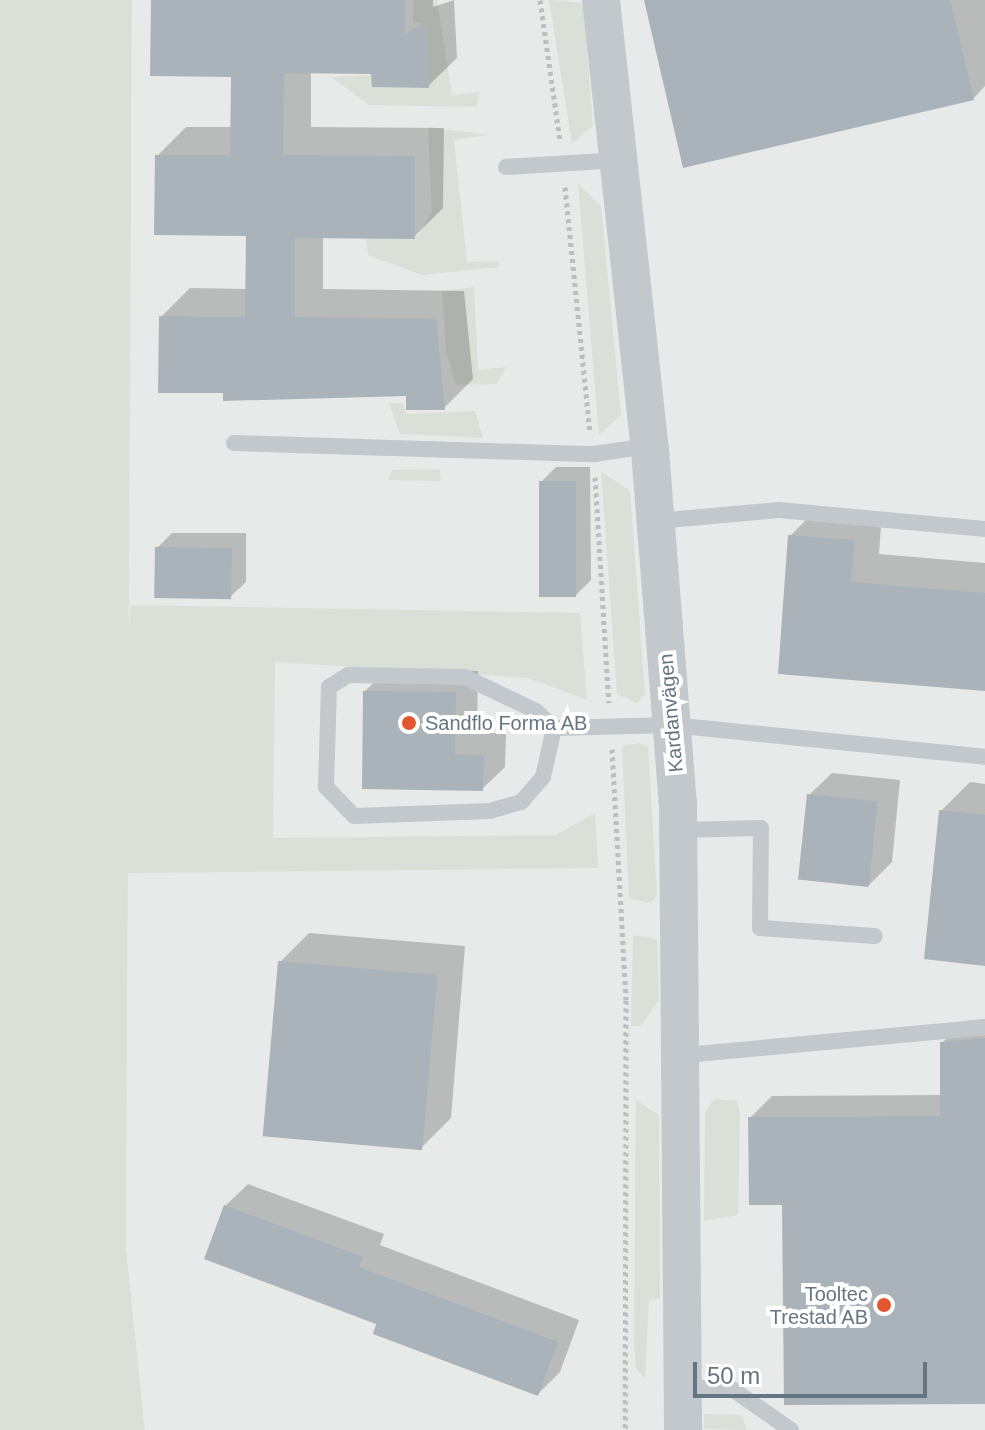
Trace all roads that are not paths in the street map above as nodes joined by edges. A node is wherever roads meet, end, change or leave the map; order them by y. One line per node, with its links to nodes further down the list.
1 (601, 0): 2 (street, Kardanvägen)
2 (620, 160): 3 (lane); 5 (street, Kardanvägen)
3 (506, 167)
4 (234, 443): 5 (lane)
5 (649, 446): 6 (street, Kardanvägen)
6 (656, 521): 7 (lane); 8 (street, Kardanvägen)
7 (985, 529)
8 (672, 725): 9 (lane); 10 (lane); 11 (street, Kardanvägen)
9 (554, 728): 9 (lane)
10 (985, 757)
11 (679, 830): 12 (lane); 14 (street, Kardanvägen)
12 (875, 936)
13 (985, 1027): 14 (lane)
14 (685, 1055): 15 (street, Kardanvägen)
15 (683, 1387): 16 (street, Kardanvägen); 17 (lane)
16 (683, 1430)
17 (791, 1430)

